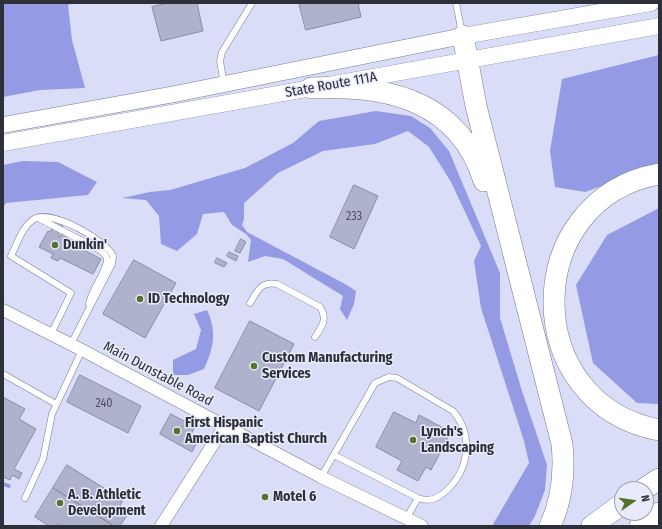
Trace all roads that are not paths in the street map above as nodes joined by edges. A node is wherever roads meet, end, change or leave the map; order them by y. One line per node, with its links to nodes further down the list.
1 (252, 3): 9 (lane)
2 (456, 3): 7 (lane)
3 (651, 3): 7 (main road, State Route 111A)
4 (659, 26): 6 (main road, State Route 111A)
5 (659, 32): 6 (main road)
6 (620, 33): 8 (main road, State Route 111A)
7 (463, 36): 8 (highway); 9 (main road, State Route 111A)
8 (467, 60): 10 (main road, State Route 111A); 21 (highway)
9 (224, 84): 11 (main road, State Route 111A)
10 (311, 88): 12 (main road, State Route 111A); 21 (highway)
11 (3, 125)
12 (3, 143)
13 (659, 174): 24 (highway)
14 (250, 303): 17 (lane)
15 (3, 310): 16 (street, Main Dunstable Road)
16 (51, 334): 18 (street, Main Dunstable Road); 18 (lane)
17 (316, 337)
18 (71, 344): 19 (street, Main Dunstable Road)
19 (82, 350): 22 (lane); 23 (street, Main Dunstable Road)
20 (3, 374): 22 (lane)
21 (549, 391): 34 (highway)
22 (56, 404): 27 (lane)
23 (224, 427): 26 (street, Main Dunstable Road); 32 (street)
24 (659, 430)
25 (334, 455): 26 (lane); 28 (lane); 28 (lane)
26 (322, 477): 31 (street, Main Dunstable Road)
27 (25, 498)
28 (418, 498): 31 (lane)
29 (614, 510): 35 (highway)
30 (659, 513): 36 (highway)
31 (409, 522): 33 (street, Main Dunstable Road)
32 (161, 526)
33 (422, 526)
34 (550, 526)
35 (592, 526)
36 (640, 526)

